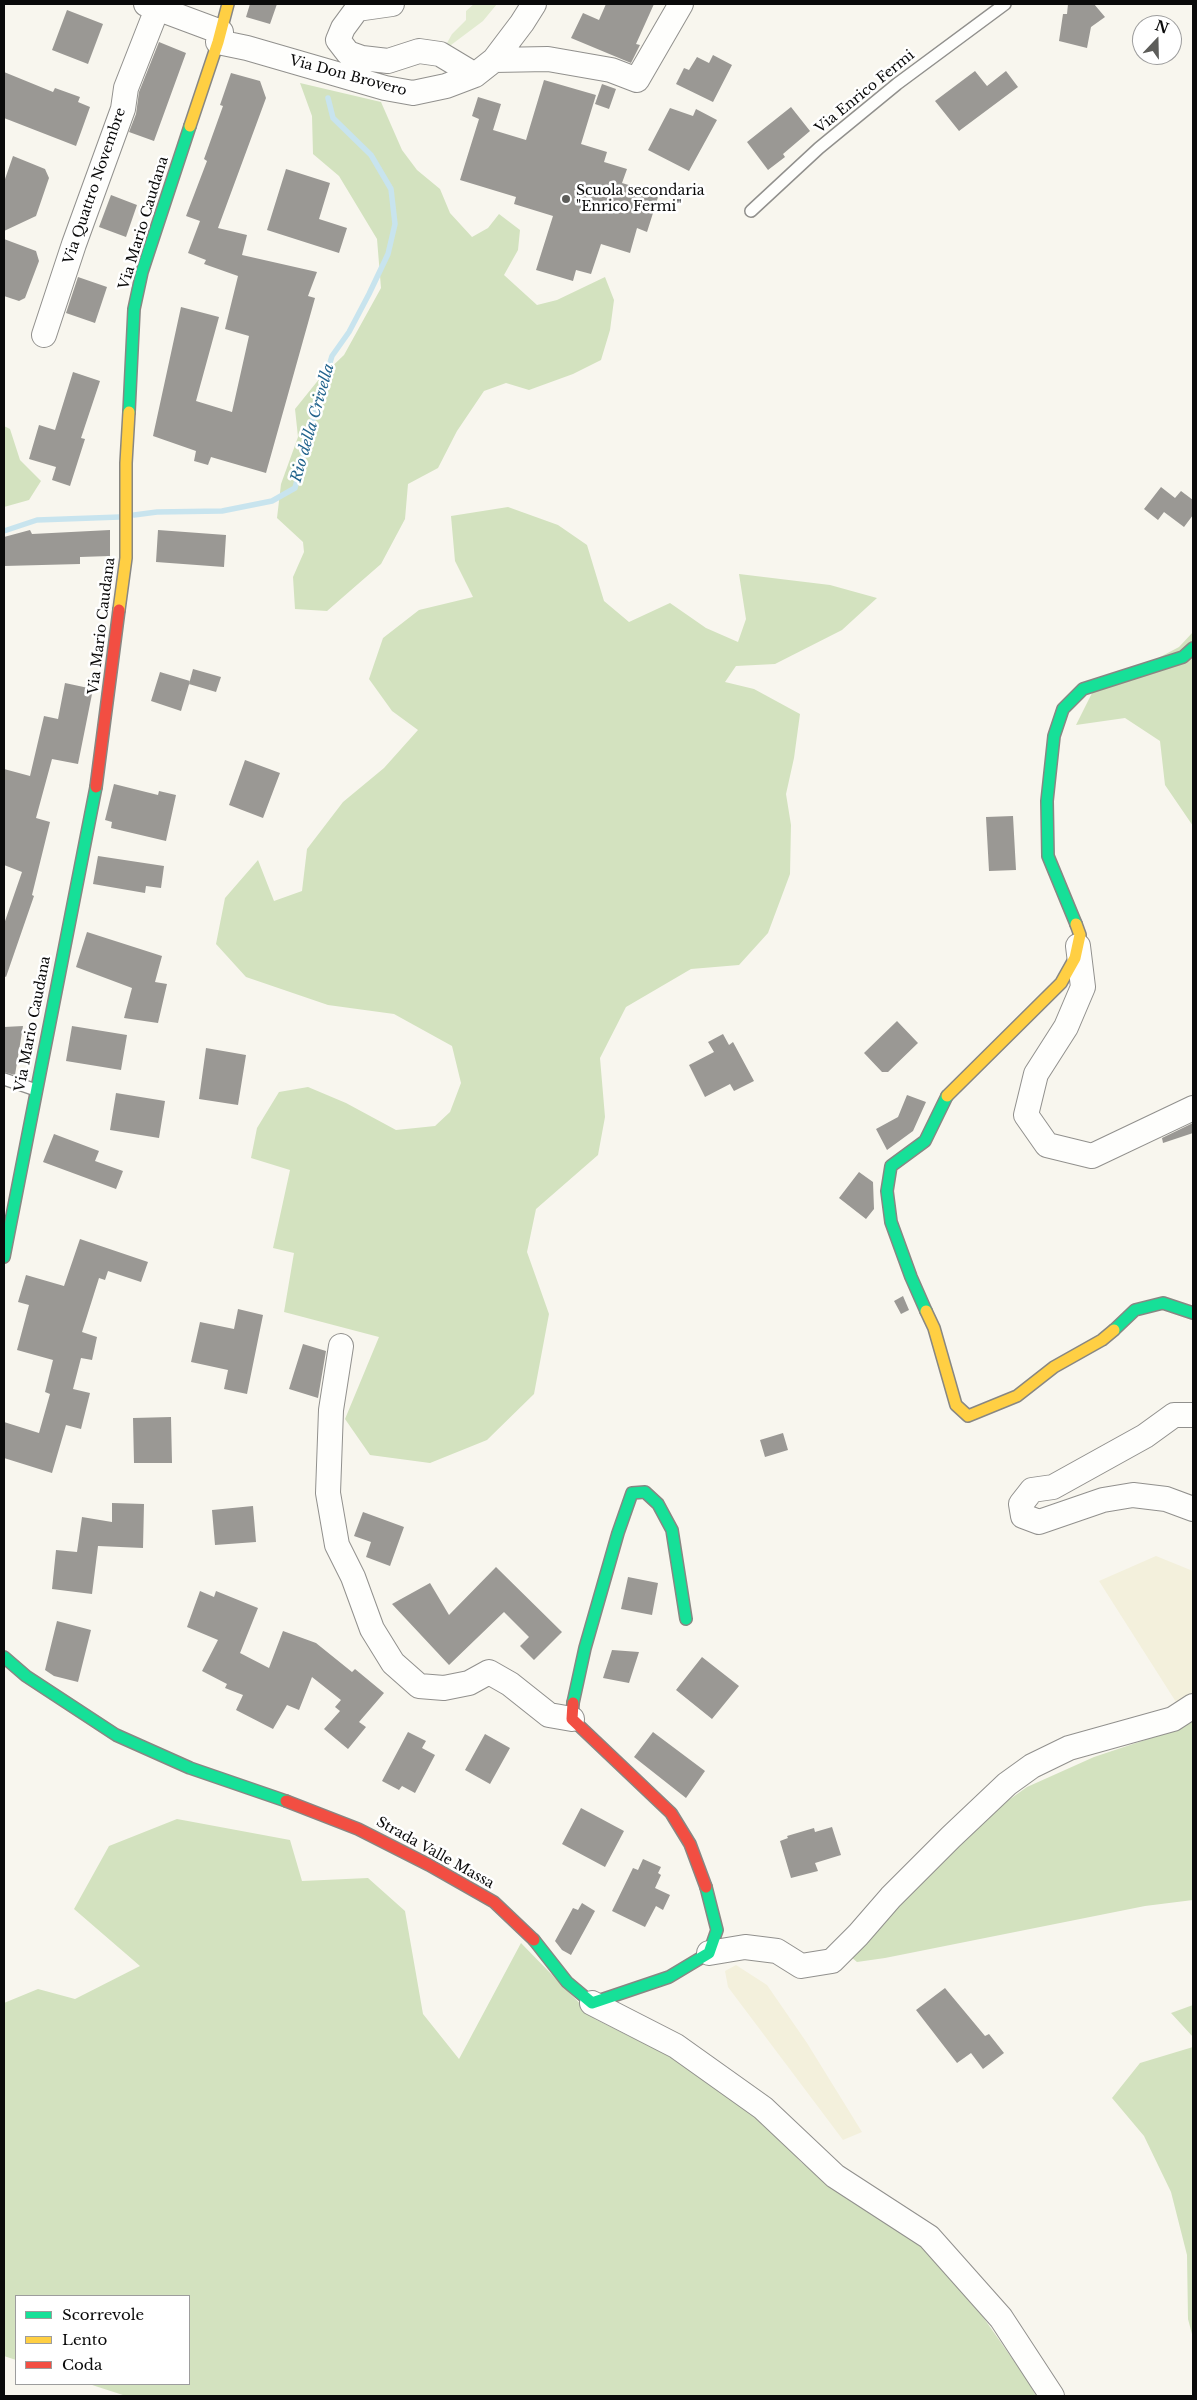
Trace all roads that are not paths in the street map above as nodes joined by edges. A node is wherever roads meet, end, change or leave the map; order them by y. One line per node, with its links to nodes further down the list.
1 (228, 4): 8 (street, Via Mario Caudana)
2 (392, 4): 10 (street)
3 (534, 4): 9 (street, Via Don Brovero)
4 (681, 4): 9 (street)
5 (1005, 4): 11 (lane, Via Enrico Fermi)
6 (151, 6): 7 (street, Via Quattro Novembre); 12 (street, Via Quattro Novembre)
7 (186, 11): 8 (street, Via Quattro Novembre)
8 (219, 37): 10 (street, Via Don Brovero); 16 (street, Via Mario Caudana)
9 (494, 60): 10 (street, Via Don Brovero)
10 (475, 75)
11 (751, 211)
12 (44, 334)
13 (1193, 648): 14 (street)
14 (1078, 946): 17 (street); 19 (street)
15 (4, 1079): 16 (lane)
16 (36, 1090): 18 (street, Via Mario Caudana)
17 (1193, 1108)
18 (4, 1257)
19 (1193, 1313)
20 (341, 1346): 26 (street)
21 (1193, 1415): 22 (street)
22 (1193, 1509)
23 (686, 1619): 26 (street)
24 (4, 1657): 28 (street, Strada Valle Massa)
25 (1193, 1706): 27 (street)
26 (572, 1719): 27 (street)
27 (709, 1953): 28 (street)
28 (592, 2003): 29 (street)
29 (1052, 2396)

